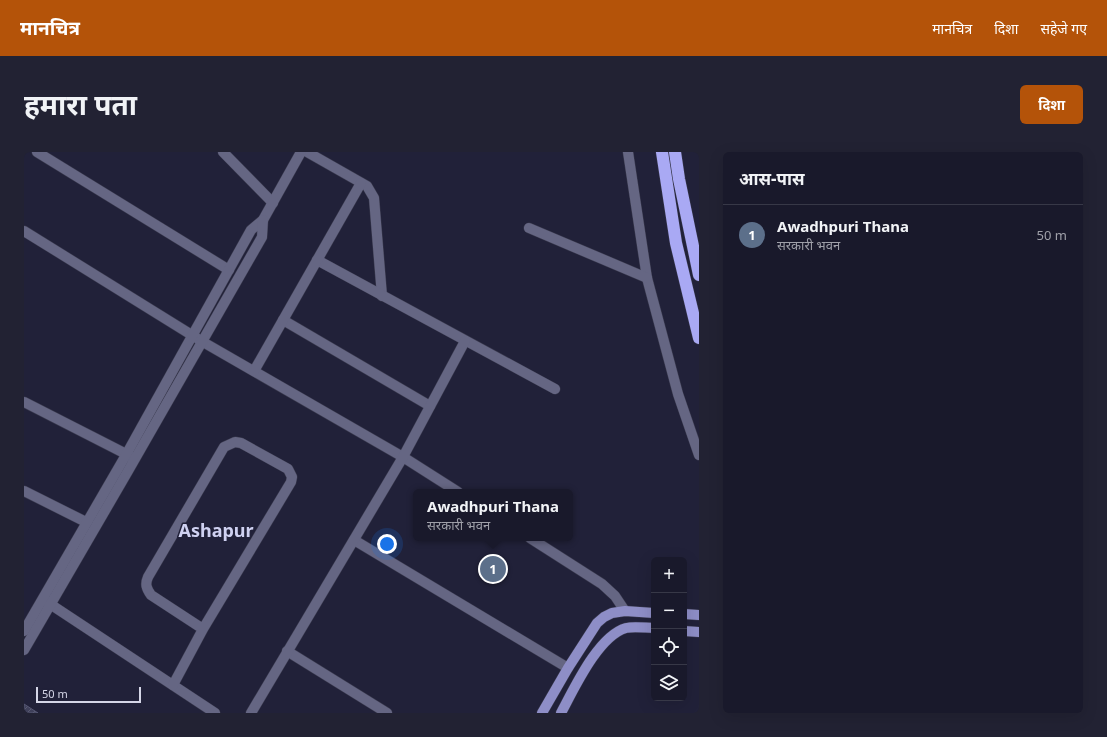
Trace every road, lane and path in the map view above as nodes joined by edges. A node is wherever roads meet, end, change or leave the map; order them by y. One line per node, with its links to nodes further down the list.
1 (37, 152): 14 (street)
2 (223, 152): 9 (street)
3 (301, 152): 9 (street)
4 (307, 152): 8 (street)
5 (628, 152): 16 (street)
6 (662, 152): 20 (highway)
7 (675, 152): 15 (highway)
8 (361, 183): 13 (street); 17 (street)
9 (272, 203): 10 (street)
10 (263, 220): 14 (street); 22 (street)
11 (529, 228): 16 (street)
12 (24, 231): 19 (street)
13 (317, 260): 17 (street); 18 (street)
14 (229, 270): 19 (street)
15 (699, 276)
16 (647, 278): 27 (street)
17 (382, 296): 21 (street)
18 (283, 320): 23 (street); 26 (street)
19 (193, 336): 22 (street); 28 (street)
20 (699, 338)
21 (464, 341): 24 (street); 26 (street)
22 (203, 342): 23 (street); 28 (street)
23 (254, 371): 29 (street)
24 (556, 389)
25 (24, 402): 28 (street)
26 (430, 406): 29 (street)
27 (699, 455)
28 (130, 457): 32 (street); 35 (street)
29 (403, 457): 30 (street); 33 (street)
30 (453, 489)
31 (24, 491): 32 (street)
32 (86, 522): 35 (street)
33 (354, 540): 46 (street); 47 (street)
34 (535, 541): 36 (street)
35 (46, 602): 42 (street); 45 (street); 48 (street)
36 (625, 611): 37 (main road); 47 (main road)
37 (651, 613)
38 (687, 614): 39 (main road)
39 (699, 615)
40 (651, 628): 53 (main road)
41 (203, 629): 41 (street); 48 (street)
42 (24, 631)
43 (687, 631): 44 (main road)
44 (699, 632)
45 (24, 650)
46 (287, 651): 50 (street); 51 (street)
47 (568, 668): 52 (main road)
48 (173, 685): 49 (street)
49 (211, 712)
50 (251, 713)
51 (387, 713)
52 (542, 713)
53 (561, 713)

